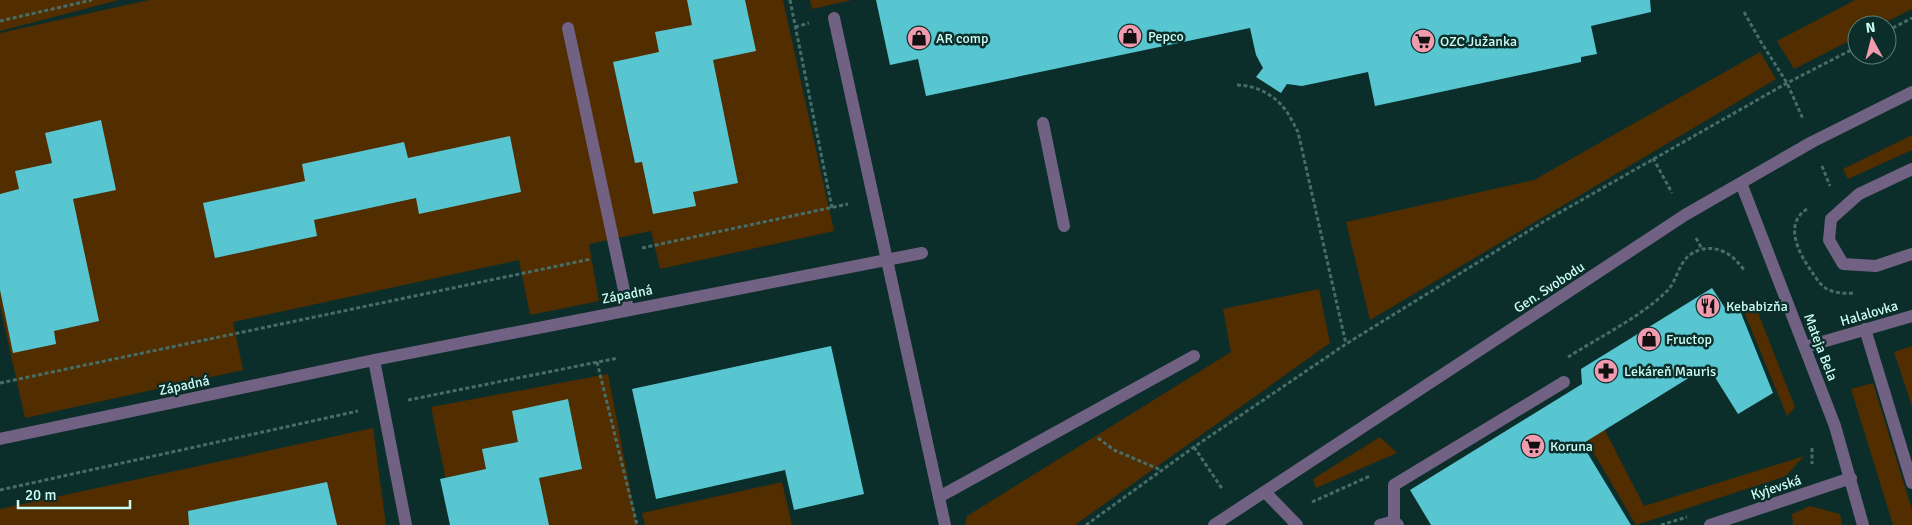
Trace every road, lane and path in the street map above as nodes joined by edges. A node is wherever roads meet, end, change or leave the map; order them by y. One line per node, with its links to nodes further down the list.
1 (92, 0): 6 (path)
2 (790, 0): 8 (path)
3 (1744, 12): 12 (path)
4 (834, 18): 18 (street)
5 (1912, 18): 9 (path)
6 (0, 21)
7 (803, 25): 8 (path)
8 (795, 26): 19 (path)
9 (1897, 26)
10 (568, 28): 22 (street)
11 (1847, 52): 12 (path)
12 (1787, 83): 29 (path)
13 (1237, 85): 29 (path)
14 (1912, 92): 17 (street, Gen. Svobodu)
15 (1043, 123): 20 (street)
16 (1912, 169): 23 (street)
17 (1740, 183): 30 (street, Mateja Bela); 49 (street, Gen. Svobodu)
18 (874, 198): 19 (path); 24 (street)
19 (832, 208): 22 (path)
20 (1064, 226)
21 (922, 253): 24 (street, Západná)
22 (616, 254): 26 (street); 37 (path)
23 (1912, 254)
24 (887, 261): 26 (street, Západná); 50 (street)
25 (1748, 274): 34 (path)
26 (628, 309): 33 (street, Západná)
27 (1912, 316): 28 (street, Halalovka)
28 (1865, 329): 30 (street, Halalovka); 47 (street)
29 (1346, 344): 42 (path)
30 (1805, 347): 46 (street, Mateja Bela)
31 (1194, 356): 39 (street)
32 (618, 358): 35 (path)
33 (374, 360): 38 (street); 40 (street, Západná)
34 (1563, 360)
35 (596, 362): 38 (path); 55 (path)
36 (1564, 382): 53 (street)
37 (0, 383)
38 (382, 405): 48 (path); 54 (street)
39 (1077, 421): 44 (path); 50 (street)
40 (0, 439)
41 (1812, 443): 43 (path)
42 (1194, 447): 44 (path); 51 (path)
43 (1807, 469)
44 (1162, 470): 57 (path)
45 (1376, 474): 52 (path)
46 (1851, 478): 60 (street, Kyjevská); 61 (street, Mateja Bela)
47 (1912, 483)
48 (0, 490)
49 (1265, 492): 51 (street, Gen. Svobodu); 52 (street)
50 (939, 497): 56 (street)
51 (1236, 510): 58 (street, Gen. Svobodu)
52 (1294, 522)
53 (1396, 523): 59 (street)
54 (406, 525)
55 (637, 525)
56 (945, 525)
57 (1086, 525)
58 (1214, 525)
59 (1380, 525)
60 (1710, 525)
61 (1864, 525)

